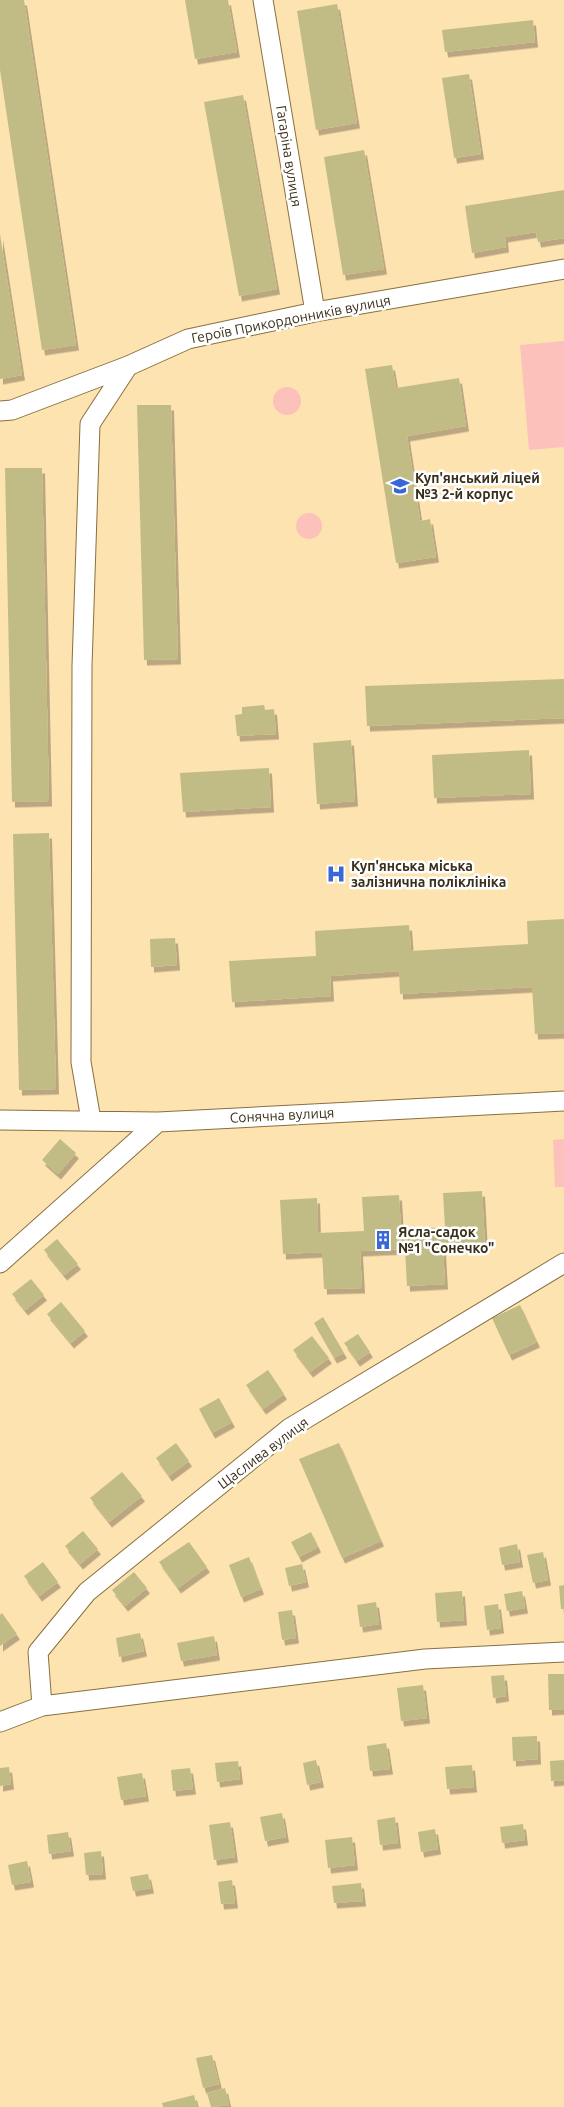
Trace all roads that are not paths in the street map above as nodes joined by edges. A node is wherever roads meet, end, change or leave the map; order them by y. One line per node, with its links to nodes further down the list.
1 (263, 0): 3 (street, Гагаріна вулиця)
2 (564, 270): 3 (street, Героїв Прикордонників вулиця)
3 (315, 312): 4 (street, Героїв Прикордонників вулиця)
4 (128, 366): 5 (street, Героїв Прикордонників вулиця); 8 (street)
5 (0, 411)
6 (564, 1101): 9 (street, Сонячна вулиця)
7 (0, 1120): 8 (street, Сонячна вулиця)
8 (91, 1120): 9 (street, Сонячна вулиця)
9 (158, 1122): 10 (street)
10 (0, 1263)
11 (564, 1263): 13 (street, Щаслива вулиця)
12 (564, 1652): 13 (street)
13 (42, 1706): 14 (street)
14 (0, 1722)

